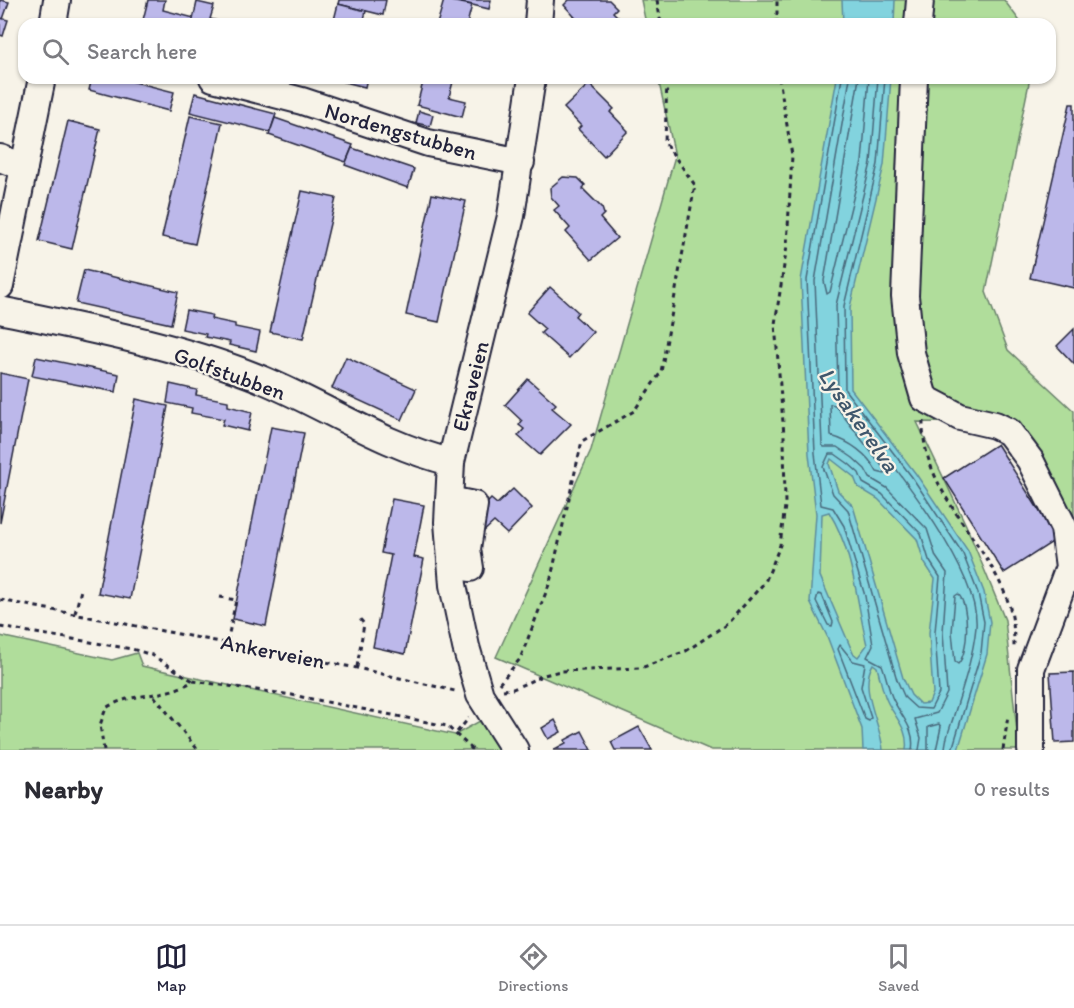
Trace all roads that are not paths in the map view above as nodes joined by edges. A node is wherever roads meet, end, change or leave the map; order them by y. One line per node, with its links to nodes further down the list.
1 (57, 0): 4 (street)
2 (540, 0): 5 (street)
3 (920, 0): 6 (street)
4 (54, 18)
5 (538, 18)
6 (918, 18)
7 (41, 84): 13 (street)
8 (236, 84): 12 (street, Nordengstubben)
9 (531, 84): 12 (street, Ekraveien)
10 (914, 84): 20 (street)
11 (0, 158): 13 (street)
12 (521, 162): 16 (street, Ekraveien)
13 (24, 167): 14 (street)
14 (0, 286)
15 (0, 310): 16 (street, Golfstubben)
16 (451, 462): 17 (street, Ekraveien)
17 (449, 500): 18 (street); 19 (street, Ekraveien)
18 (470, 568)
19 (515, 750)
20 (1031, 750)

